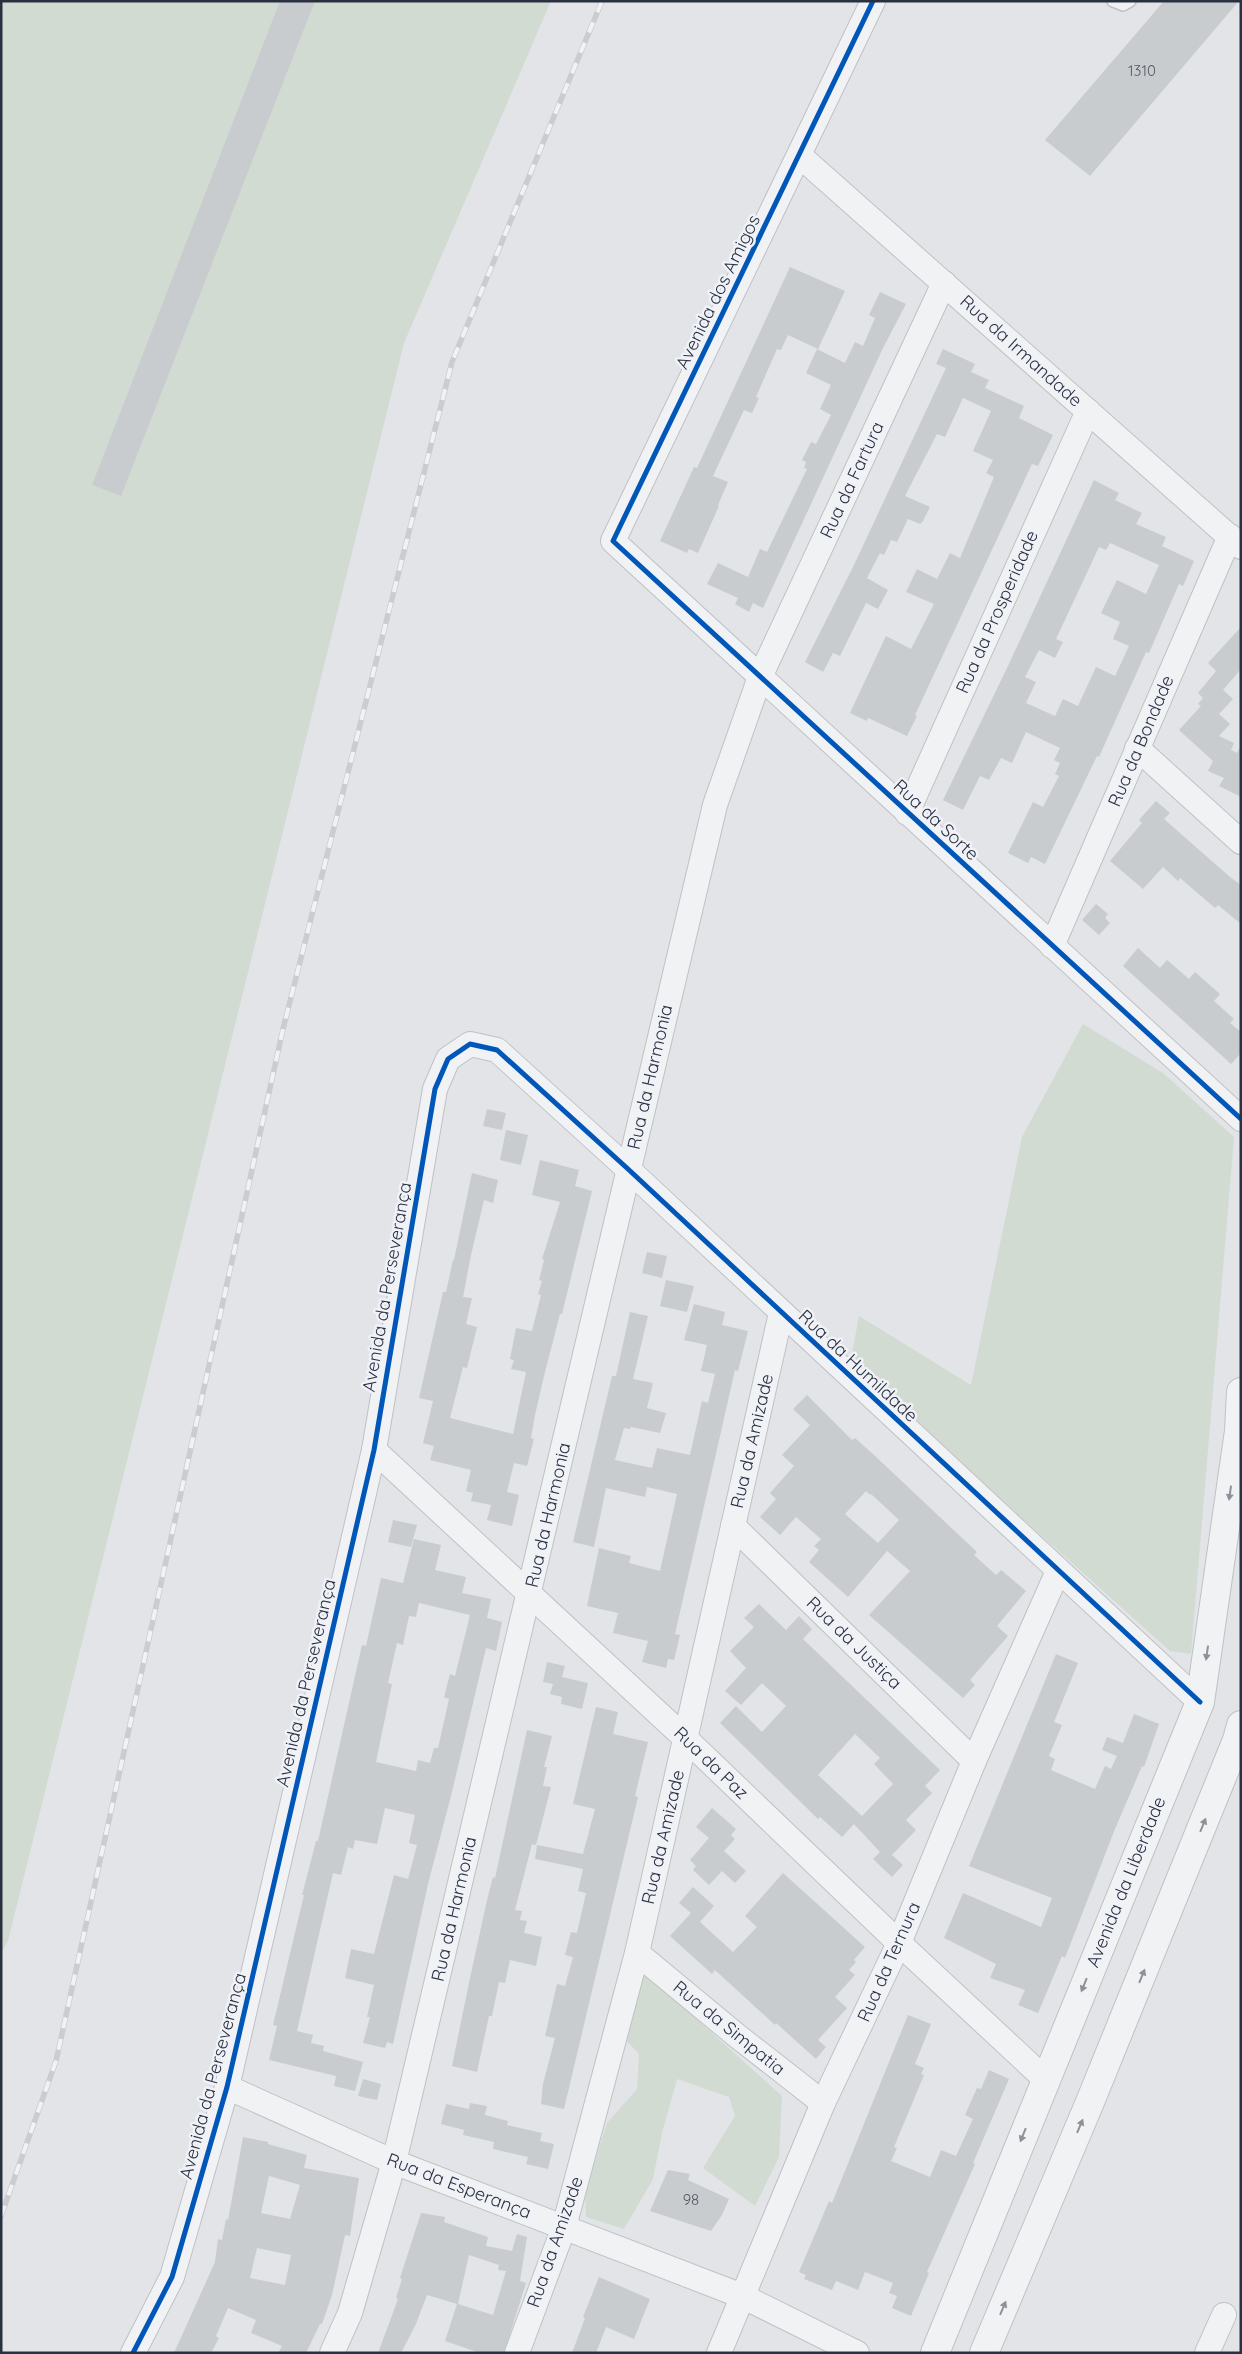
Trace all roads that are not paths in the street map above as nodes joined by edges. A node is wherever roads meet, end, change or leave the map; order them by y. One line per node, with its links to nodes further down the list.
1 (873, 1): 4 (street, Avenida dos Amigos)
2 (1113, 1): 3 (lane)
3 (1130, 1)
4 (800, 156): 5 (street, Rua da Irmandade); 7 (street, Avenida dos Amigos)
5 (944, 283): 6 (street, Rua da Irmandade); 9 (street, Rua da Fartura)
6 (1088, 411): 8 (street, Rua da Irmandade); 11 (street, Rua da Prosperidade)
7 (613, 541): 9 (street, Rua da Sorte)
8 (1235, 542): 10 (street, Rua da Bondade)
9 (760, 677): 11 (street, Rua da Sorte); 16 (street, Rua da Harmonia)
10 (1138, 748): 12 (street); 13 (street, Rua da Bondade)
11 (907, 812): 13 (street, Rua da Sorte)
12 (1241, 842)
13 (1052, 946): 15 (street, Rua da Sorte)
14 (497, 1050): 16 (street, Rua da Humildade); 19 (street, Avenida da Perseverança)
15 (1241, 1119)
16 (628, 1169): 17 (street, Rua da Humildade); 22 (street, Rua da Harmonia)
17 (781, 1312): 20 (street, Rua da Amizade); 21 (street, Rua da Humildade)
18 (1241, 1392): 23 (street, Avenida da Liberdade, one-way to 23)
19 (374, 1450): 22 (street, Rua da Paz); 30 (street, Avenida da Perseverança)
20 (733, 1526): 25 (street, Rua da Amizade); 26 (street, Rua da Justiça)
21 (1058, 1571): 23 (street, Rua da Humildade); 26 (street, Rua da Ternura)
22 (530, 1594): 25 (street, Rua da Paz); 32 (street, Rua da Harmonia)
23 (1200, 1702): 29 (street, Avenida da Liberdade, one-way to 29)
24 (1241, 1725): 42 (street, one-way to 24)
25 (685, 1738): 27 (street, Rua da Paz); 28 (street, Rua da Amizade)
26 (974, 1761): 27 (street, Rua da Ternura)
27 (900, 1944): 29 (street, Rua da Paz); 31 (street, Rua da Ternura)
28 (637, 1953): 31 (street, Rua da Simpatia); 33 (street, Rua da Amizade)
29 (1046, 2079): 41 (street, Avenida da Liberdade, one-way to 41)
30 (228, 2087): 32 (street, Rua da Esperança); 36 (street, Avenida da Perseverança)
31 (822, 2103): 34 (street, Rua da Ternura)
32 (394, 2162): 33 (street, Rua da Esperança); 37 (street, Rua da Harmonia)
33 (564, 2227): 34 (street, Rua da Esperança); 38 (street, Rua da Amizade)
34 (742, 2296): 39 (street, Rua da Ternura); 40 (street, Rua da Esperança)
35 (1224, 2315): 43 (street)
36 (133, 2353)
37 (332, 2353)
38 (517, 2353)
39 (719, 2353)
40 (857, 2353)
41 (936, 2353)
42 (984, 2353)
43 (1207, 2353)

